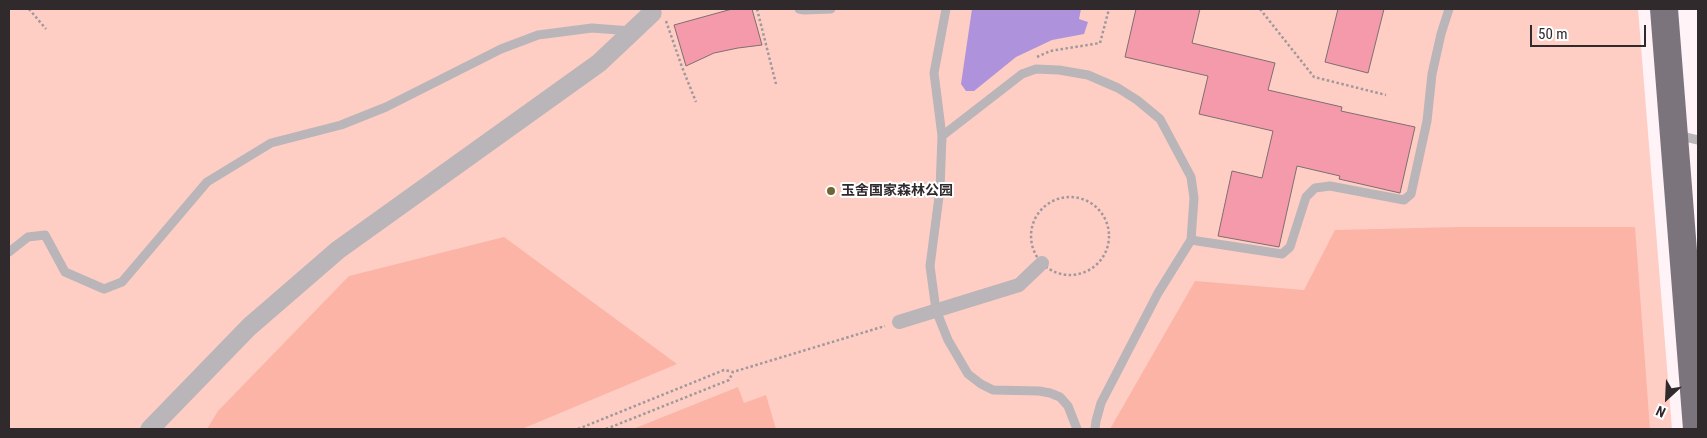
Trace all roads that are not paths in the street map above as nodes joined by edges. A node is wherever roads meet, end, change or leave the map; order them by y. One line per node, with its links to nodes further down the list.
1 (799, 9): 2 (lane)
2 (831, 9)
3 (946, 9): 8 (lane)
4 (1449, 9): 10 (lane)
5 (1664, 9): 9 (highway)
6 (654, 10): 7 (street)
7 (632, 31): 11 (lane); 15 (street)
8 (942, 136): 10 (lane); 13 (lane)
9 (1686, 137): 18 (highway)
10 (1191, 240): 17 (lane)
11 (9, 252)
12 (1042, 263): 13 (street)
13 (936, 310): 14 (street); 16 (lane)
14 (899, 322)
15 (150, 429)
16 (1077, 429)
17 (1095, 429)
18 (1697, 429)

